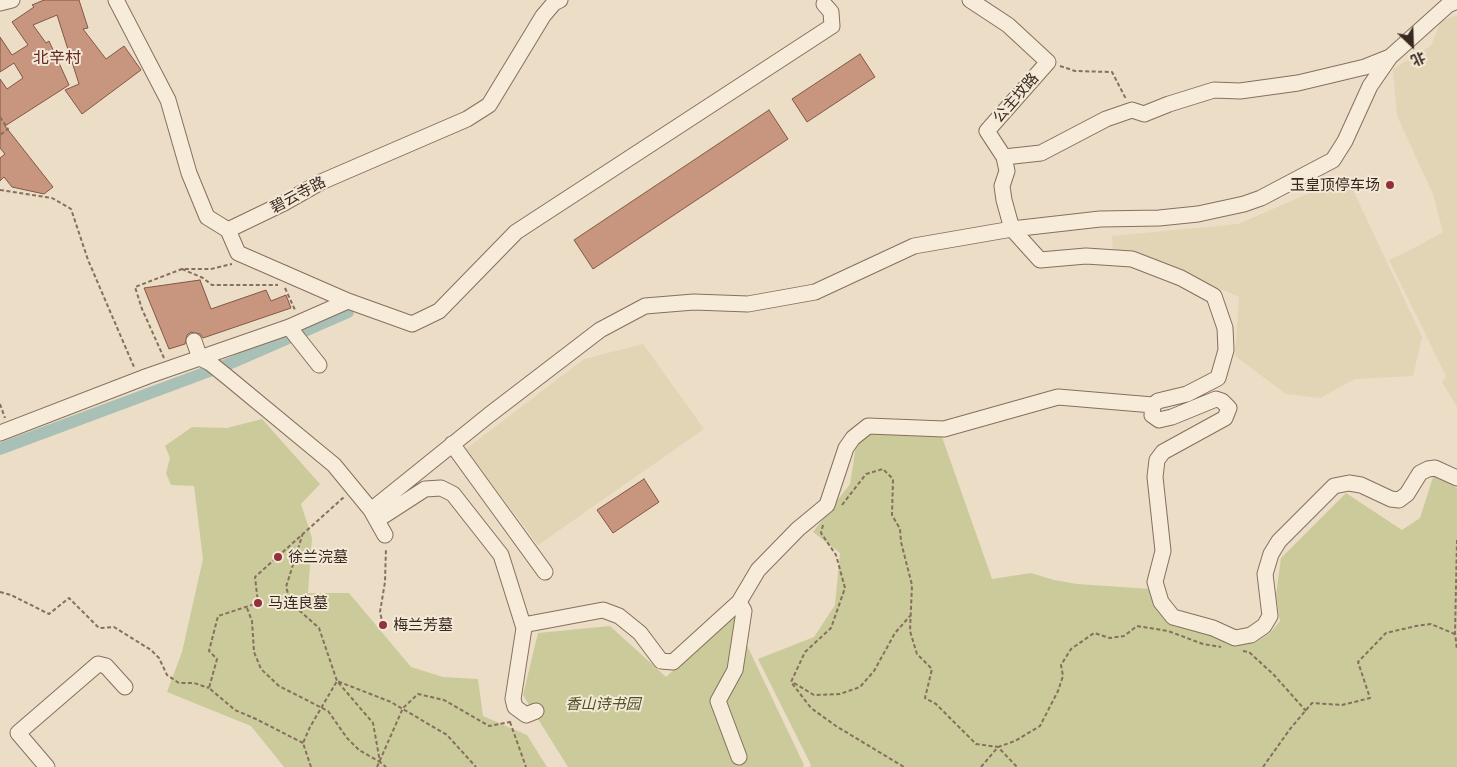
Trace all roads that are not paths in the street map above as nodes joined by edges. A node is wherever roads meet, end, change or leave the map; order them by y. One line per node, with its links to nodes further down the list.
1 (12, 0): 6 (street)
2 (116, 0): 11 (street)
3 (560, 0): 11 (street, 碧云寺路)
4 (970, 0): 9 (street, 公主坟路)
5 (1457, 1): 8 (street)
6 (0, 3)
7 (824, 4): 12 (street)
8 (1390, 57): 9 (street); 10 (street)
9 (1004, 157): 10 (street)
10 (1012, 229): 17 (street); 19 (street)
11 (228, 230): 12 (street)
12 (348, 302): 13 (street)
13 (294, 333): 15 (street); 16 (street)
14 (194, 341): 15 (street)
15 (205, 360): 18 (street); 21 (street)
16 (319, 365)
17 (1153, 405): 20 (street); 24 (street)
18 (0, 433)
19 (452, 444): 21 (street); 23 (street)
20 (1457, 478)
21 (374, 515): 22 (street); 25 (street)
22 (385, 535)
23 (545, 572)
24 (739, 602): 25 (street); 28 (street)
25 (523, 625): 27 (street)
26 (125, 687): 29 (street)
27 (536, 711)
28 (739, 757)
29 (47, 767)

